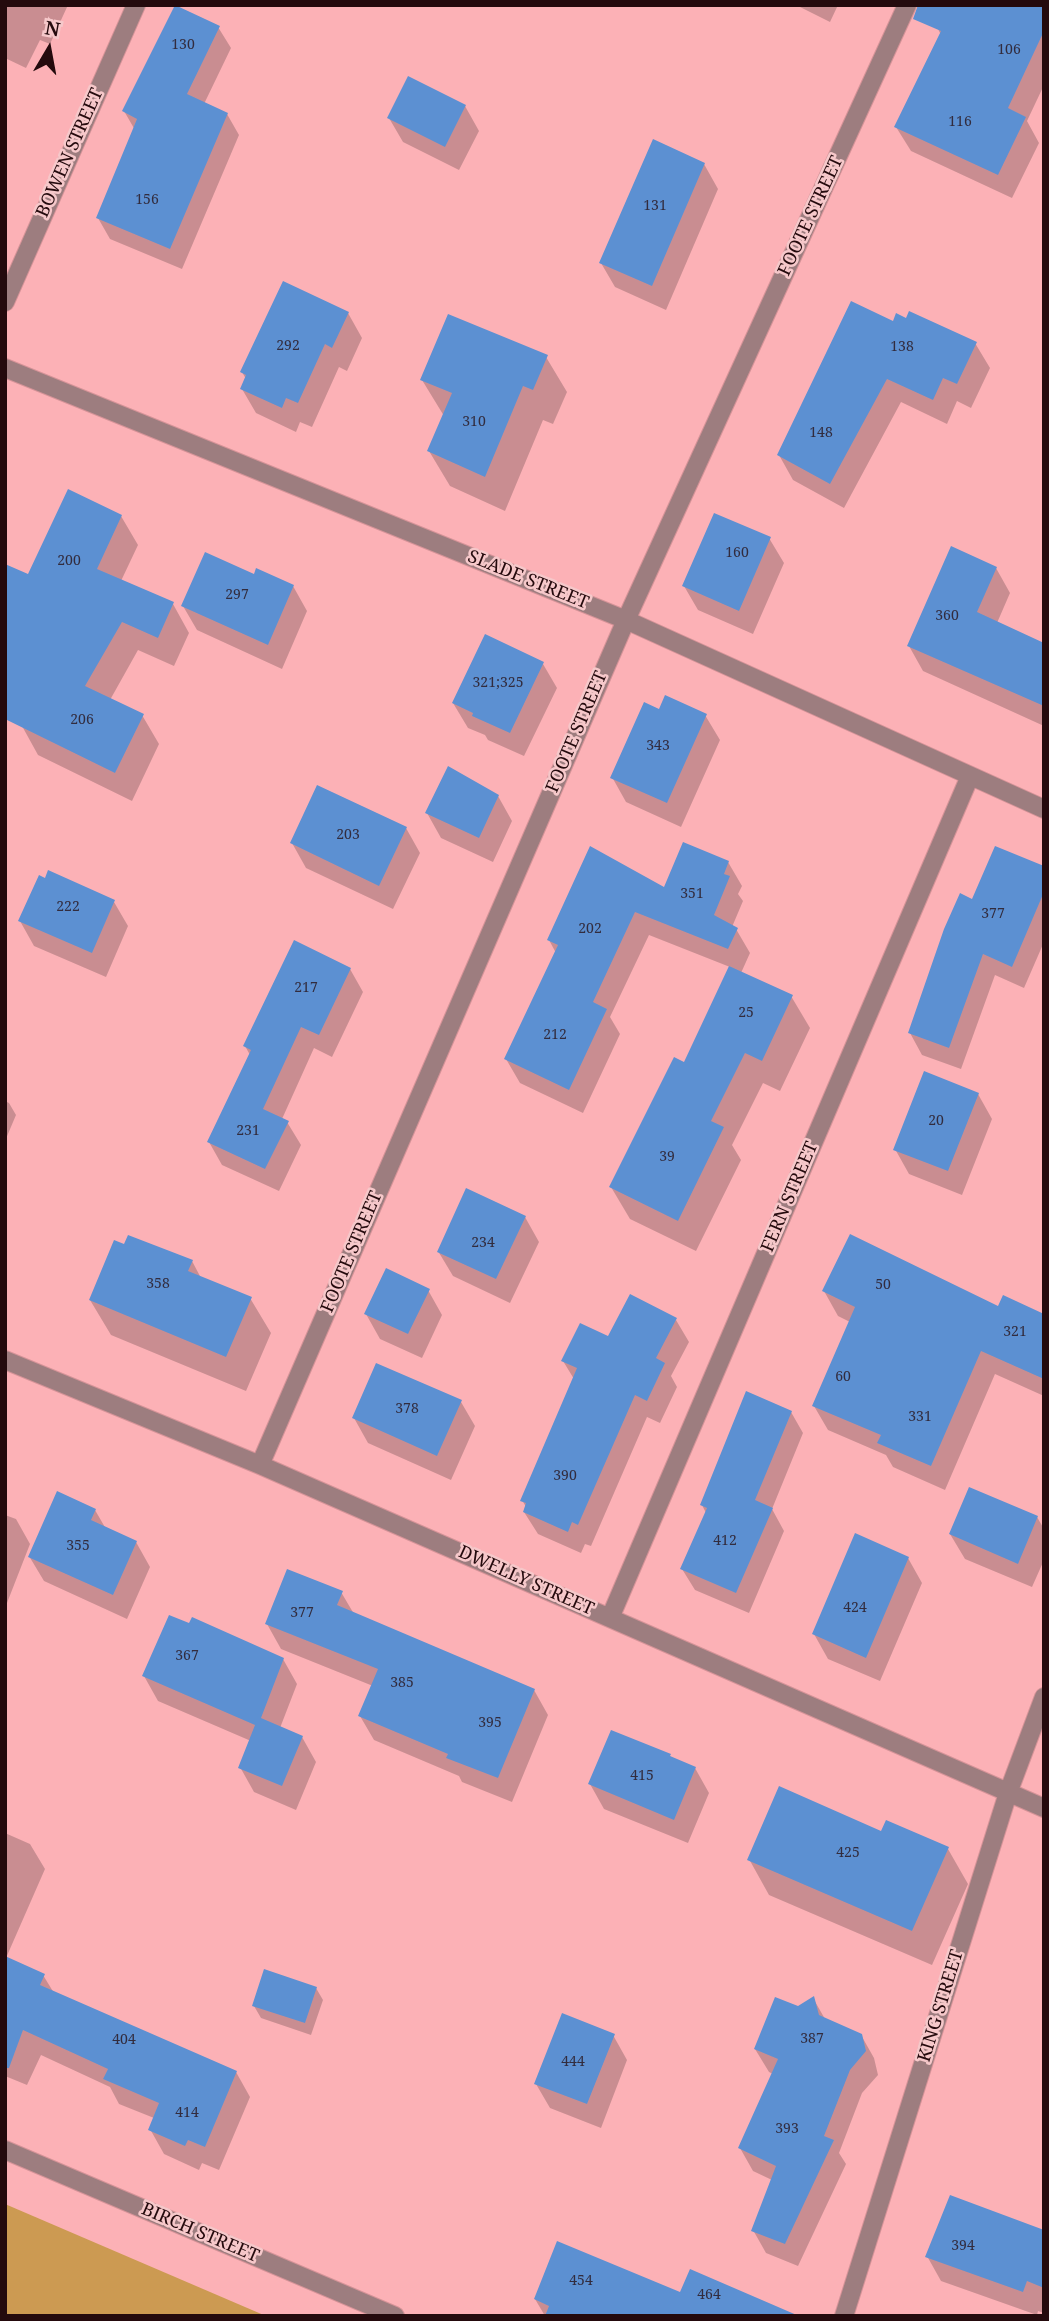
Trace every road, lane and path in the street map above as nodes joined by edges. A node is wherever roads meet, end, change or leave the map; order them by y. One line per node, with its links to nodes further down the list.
1 (136, 5): 3 (street, BOWEN STREET)
2 (907, 5): 5 (street, FOOTE STREET)
3 (5, 302)
4 (5, 368): 5 (street, SLADE STREET)
5 (626, 620): 6 (street, SLADE STREET); 9 (street, FOOTE STREET)
6 (970, 776): 7 (street, SLADE STREET); 10 (street, FERN STREET)
7 (1044, 809)
8 (5, 1360): 9 (street, DWELLY STREET)
9 (260, 1465): 10 (street, DWELLY STREET)
10 (610, 1618): 12 (street, DWELLY STREET)
11 (1044, 1697): 12 (street, KING STREET)
12 (1008, 1793): 13 (street, DWELLY STREET); 16 (street, KING STREET)
13 (1044, 1808)
14 (5, 2150): 15 (street, BIRCH STREET)
15 (395, 2316)
16 (844, 2316)

